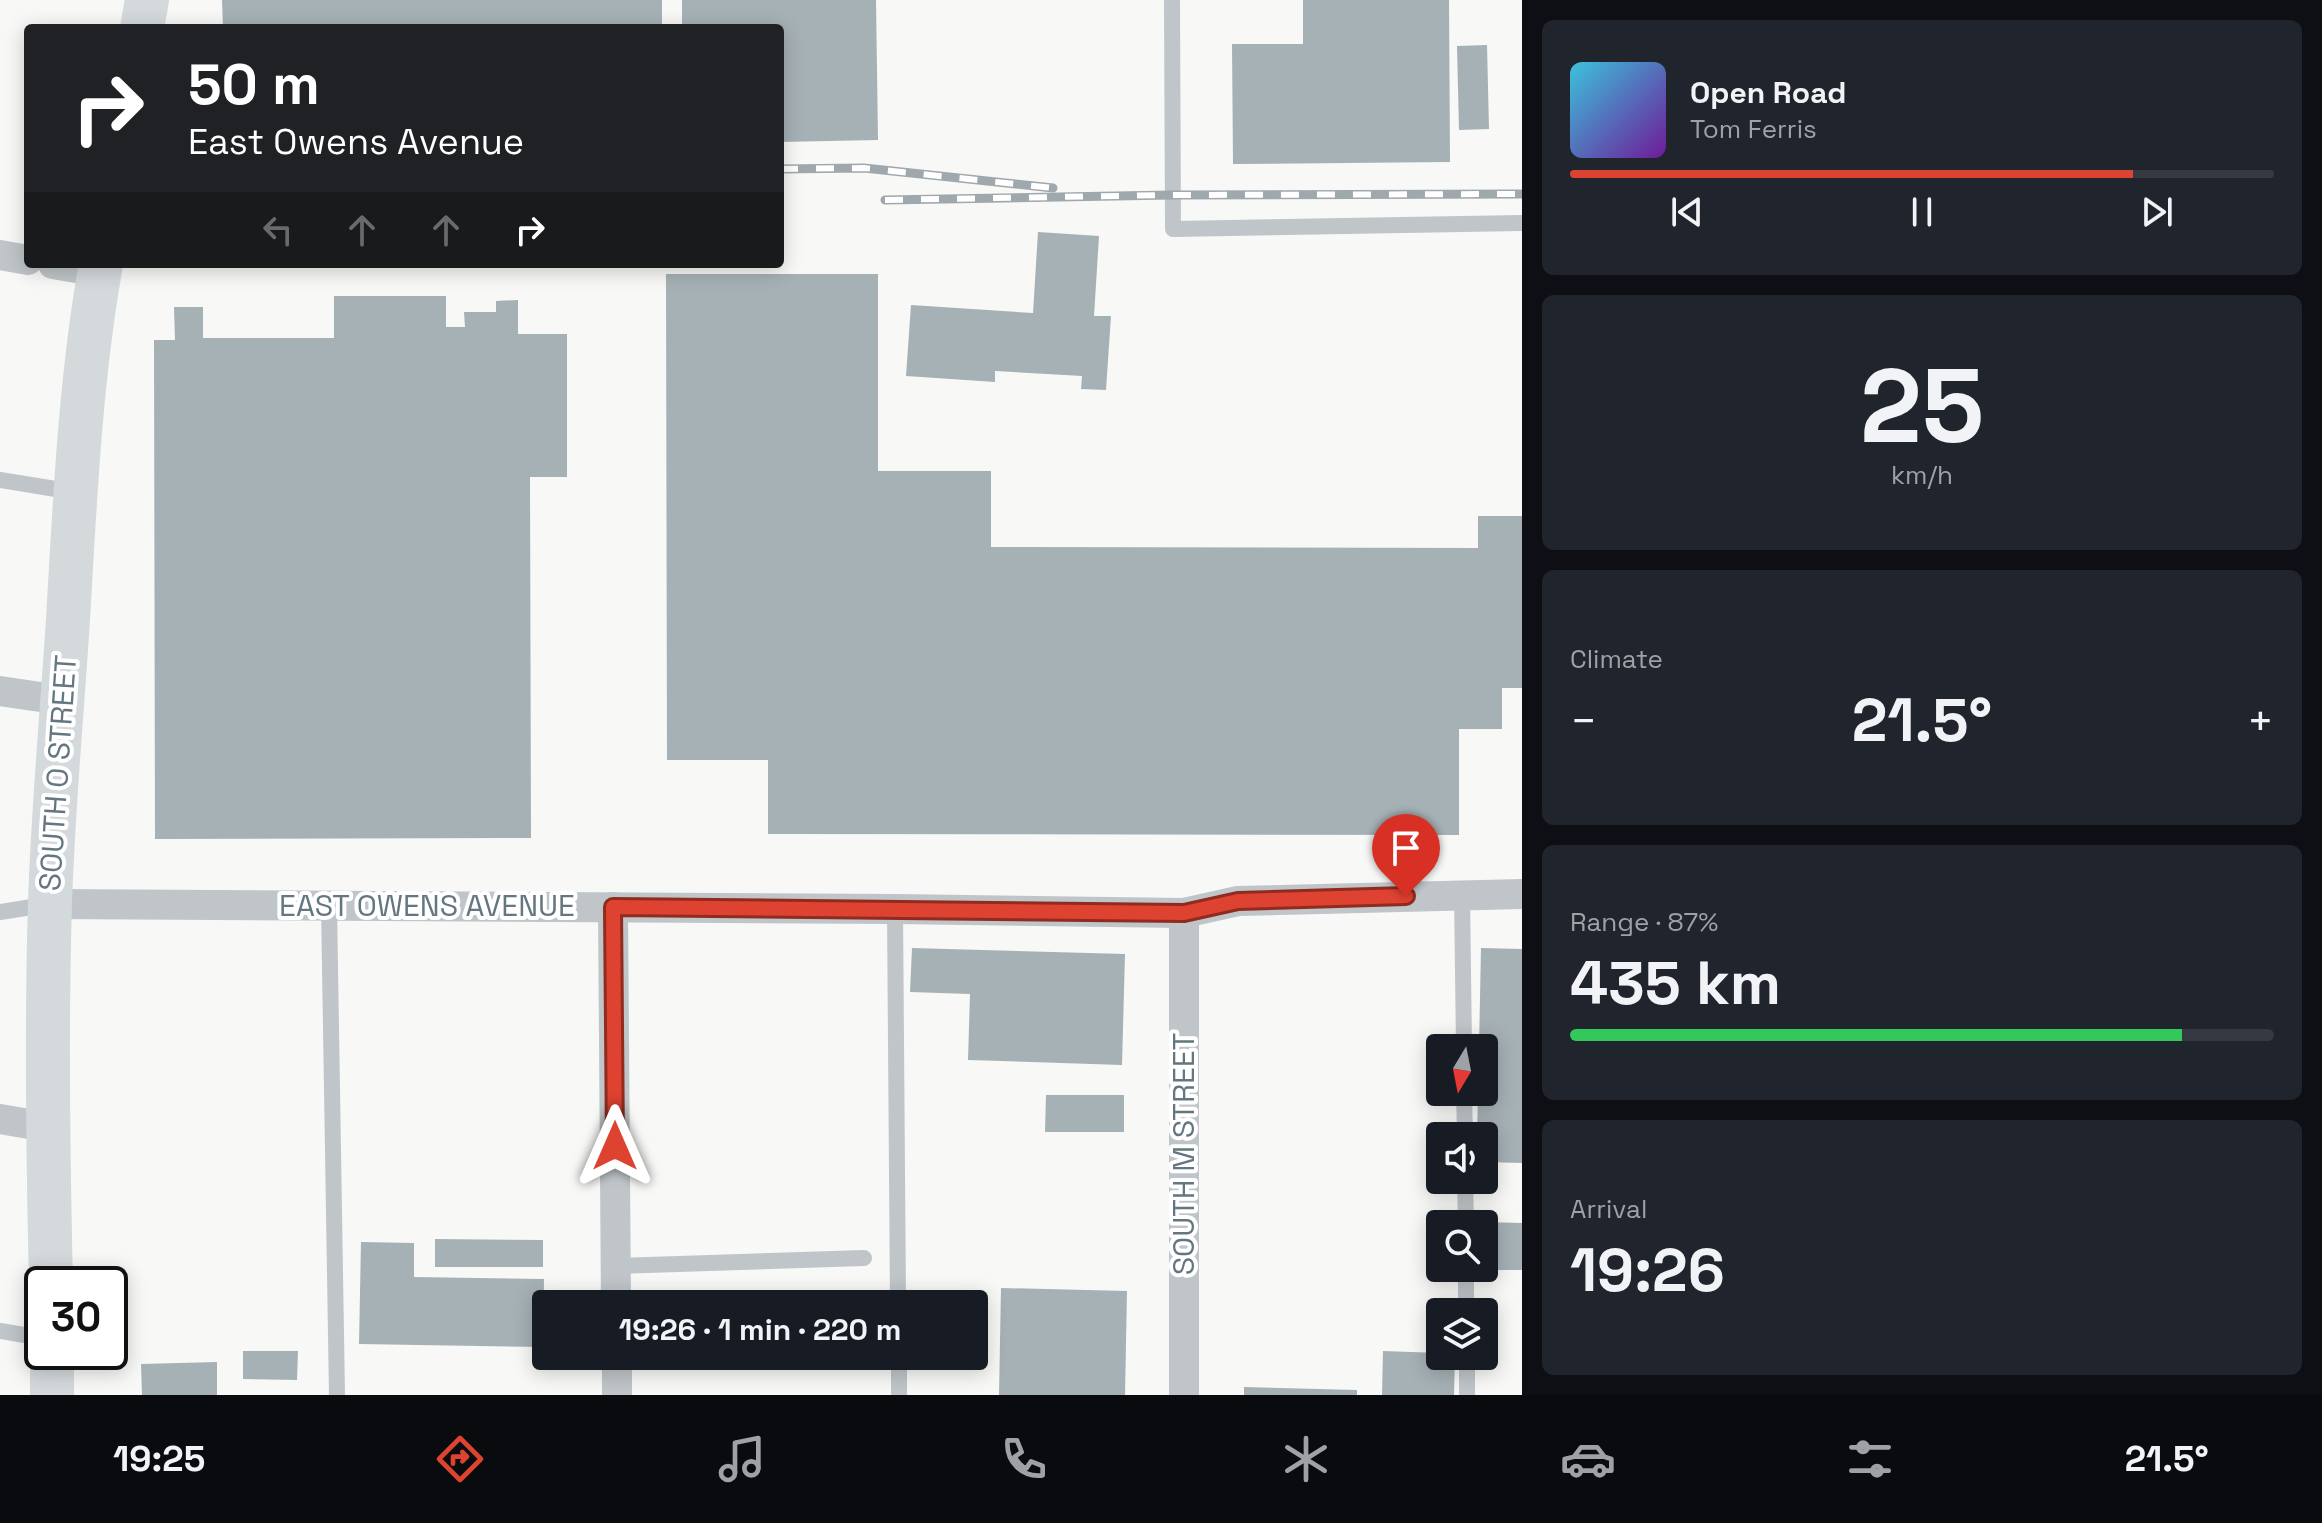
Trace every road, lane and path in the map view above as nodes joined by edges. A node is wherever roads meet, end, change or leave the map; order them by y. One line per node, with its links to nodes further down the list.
1 (147, 0): 3 (main road)
2 (1172, 0): 4 (lane)
3 (143, 24)
4 (1522, 223)
5 (0, 255): 6 (street)
6 (24, 259)
7 (100, 268): 9 (main road, SOUTH O STREET)
8 (0, 480): 9 (lane)
9 (75, 492): 11 (main road, SOUTH O STREET)
10 (0, 691): 11 (street)
11 (61, 700): 14 (main road, SOUTH O STREET)
12 (1462, 894): 13 (street, EAST OWENS AVENUE); 19 (street, EAST OWENS AVENUE); 20 (lane)
13 (1522, 894)
14 (50, 904): 15 (street, EAST OWENS AVENUE); 18 (lane); 22 (main road, SOUTH O STREET)
15 (329, 906): 16 (street, EAST OWENS AVENUE); 35 (lane)
16 (613, 907): 17 (street, EAST OWENS AVENUE); 25 (street)
17 (895, 909): 19 (street, EAST OWENS AVENUE); 27 (lane)
18 (0, 912)
19 (1184, 913): 38 (street, SOUTH M STREET)
20 (1464, 1034)
21 (0, 1119): 22 (street)
22 (47, 1127): 24 (main road, SOUTH O STREET)
23 (864, 1258): 25 (lane)
24 (51, 1266)
25 (616, 1266): 26 (street)
26 (616, 1290)
27 (898, 1290)
28 (0, 1331): 29 (lane)
29 (24, 1335)
30 (52, 1370): 34 (main road)
31 (617, 1370): 36 (street)
32 (899, 1370): 37 (lane)
33 (1467, 1370): 39 (lane)
34 (52, 1395)
35 (337, 1395)
36 (617, 1395)
37 (899, 1395)
38 (1184, 1395)
39 (1467, 1395)

